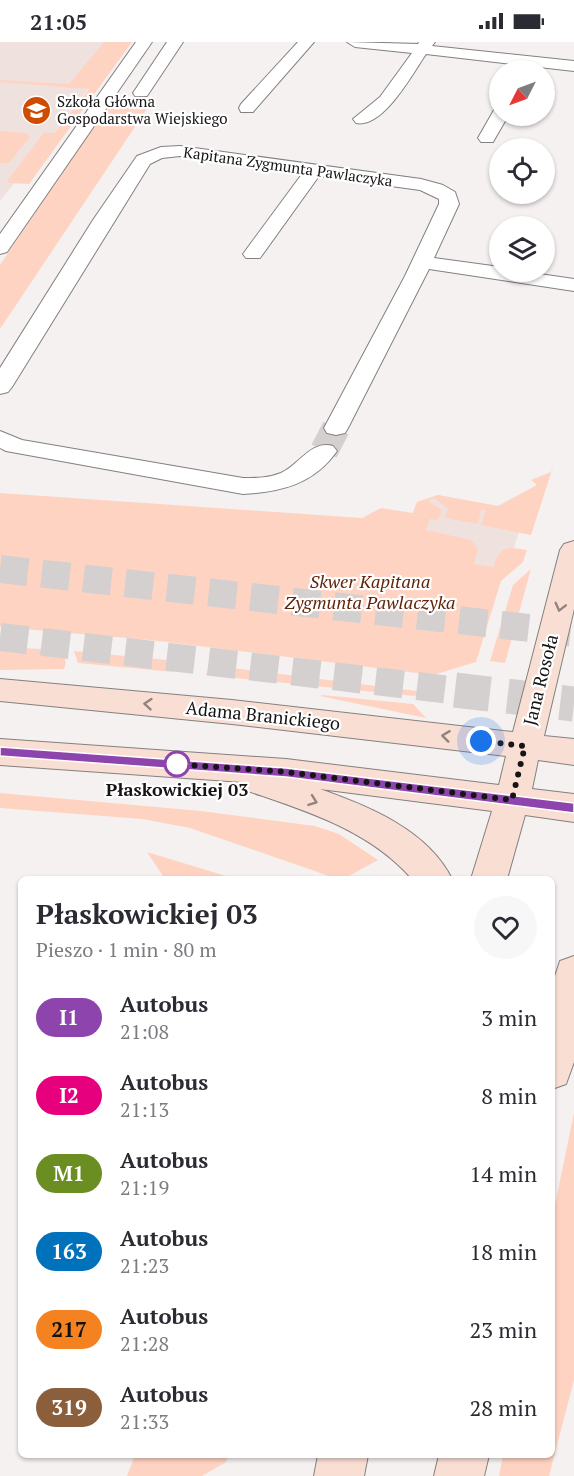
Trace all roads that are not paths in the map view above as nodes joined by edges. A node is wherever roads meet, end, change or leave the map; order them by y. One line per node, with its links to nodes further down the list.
1 (144, 42): 15 (street)
2 (175, 42): 9 (street)
3 (306, 42): 10 (street)
4 (356, 42): 5 (street)
5 (424, 46): 6 (street); 11 (street)
6 (495, 60)
7 (555, 66): 8 (street)
8 (574, 66)
9 (141, 93)
10 (247, 108)
11 (362, 119)
12 (493, 126): 13 (street)
13 (486, 138)
14 (314, 170): 16 (street); 17 (street, Kapitana Zygmunta Pawlaczyka); 19 (street, Kapitana Zygmunta Pawlaczyka)
15 (0, 248)
16 (253, 254)
17 (423, 262): 18 (street); 20 (street, Kapitana Zygmunta Pawlaczyka)
18 (574, 285)
19 (1, 383)
20 (336, 428)
21 (0, 440): 22 (street)
22 (324, 451)
23 (574, 550): 25 (main road, Jana Rosoła, one-way to 25)
24 (0, 690): 25 (main road, Adama Branickiego, one-way to 24)
25 (525, 746): 27 (main road, Adama Branickiego); 29 (main road, Jana Rosoła)
26 (0, 752): 28 (main road)
27 (574, 752)
28 (219, 767): 29 (main road); 31 (main road, one-way to 31)
29 (512, 800): 30 (main road); 32 (main road, Jana Rosoła)
30 (574, 808)
31 (431, 876)
32 (490, 876)
33 (574, 973): 34 (main road)
34 (555, 1057)
35 (343, 1458): 37 (main road)
36 (463, 1458): 38 (main road)
37 (339, 1476)
38 (459, 1476)

